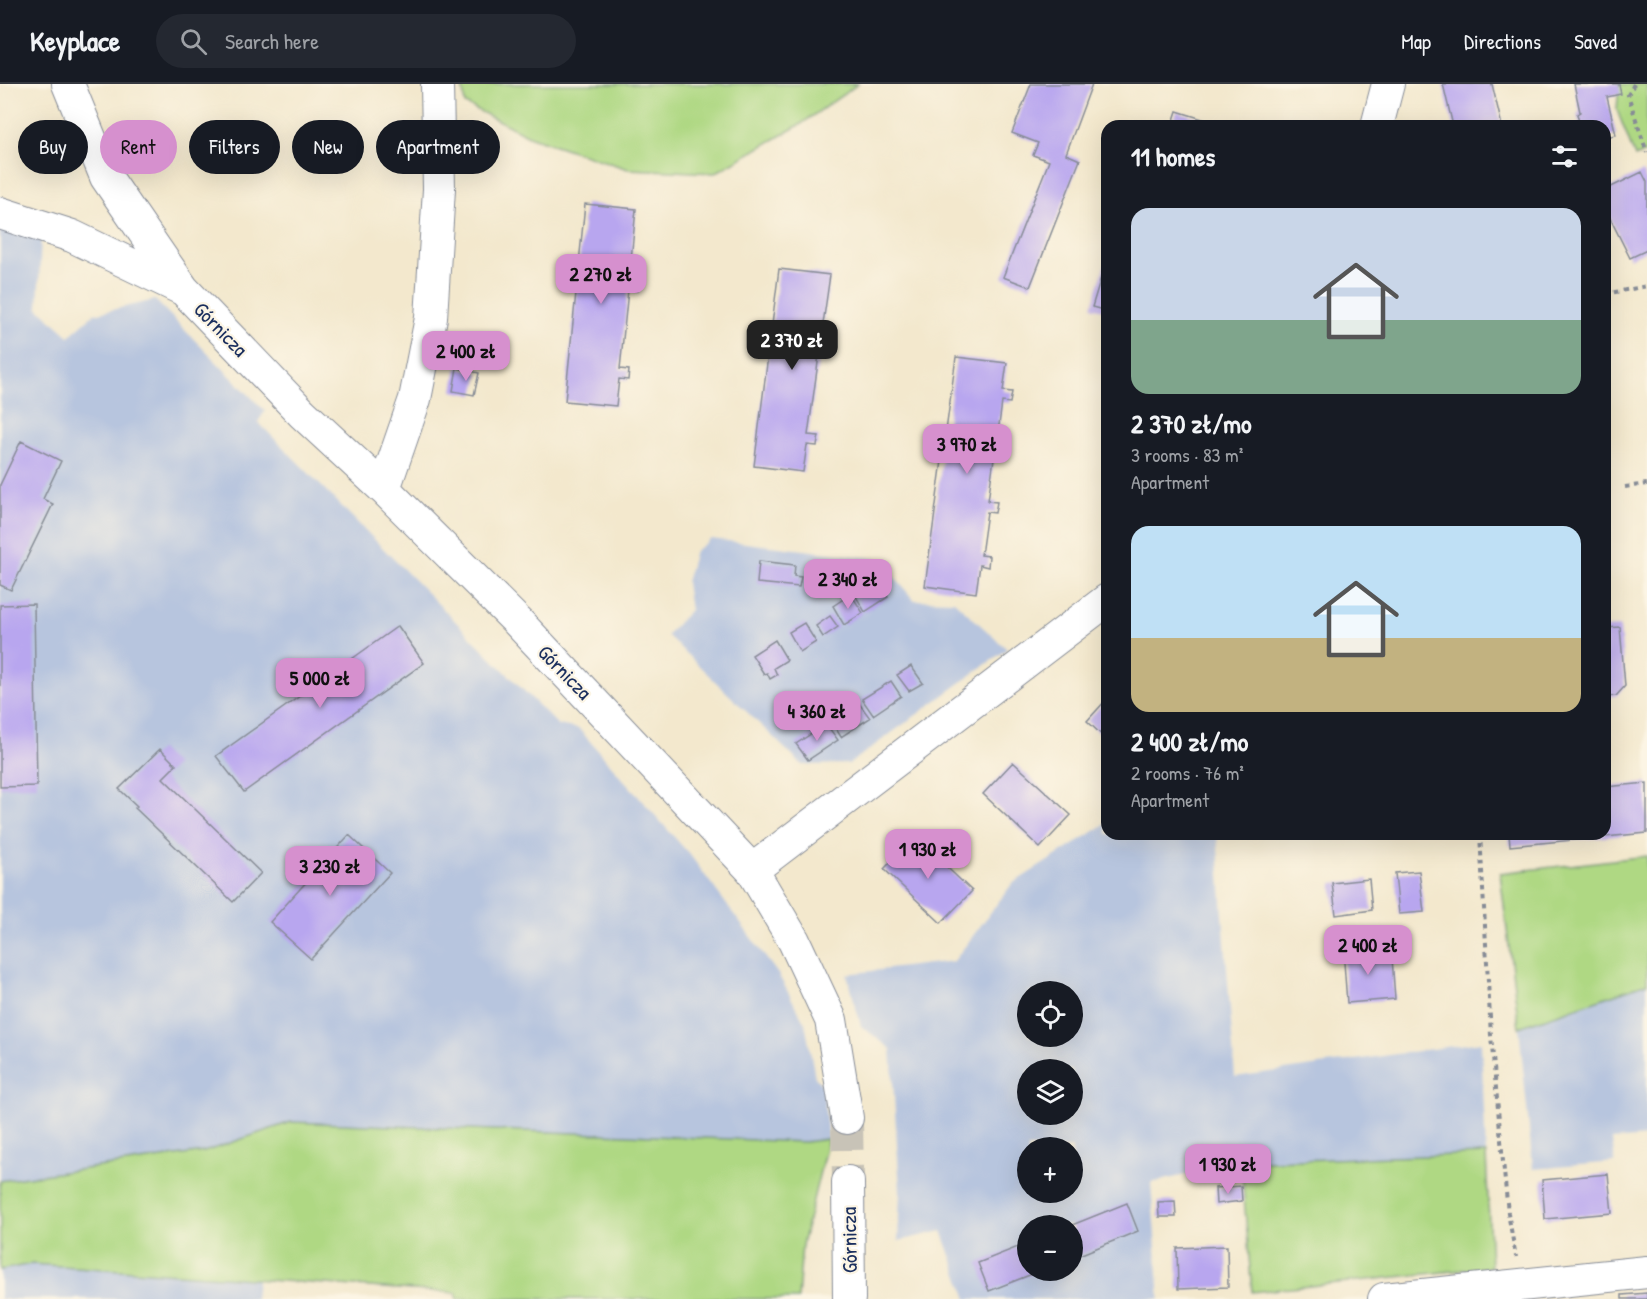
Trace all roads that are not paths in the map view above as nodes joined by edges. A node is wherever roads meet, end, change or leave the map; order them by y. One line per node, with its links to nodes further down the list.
1 (68, 84): 6 (street, Górnicza)
2 (437, 84): 7 (street)
3 (1388, 84): 4 (street)
4 (1379, 120)
5 (0, 213): 6 (street, Górnicza)
6 (183, 289): 7 (street, Górnicza)
7 (384, 489): 9 (street, Górnicza)
8 (1101, 605): 9 (street)
9 (752, 870): 10 (street, Górnicza)
10 (846, 1118)
11 (848, 1182): 13 (street, Górnicza)
12 (1647, 1272): 14 (street)
13 (849, 1299)
14 (1384, 1299)

